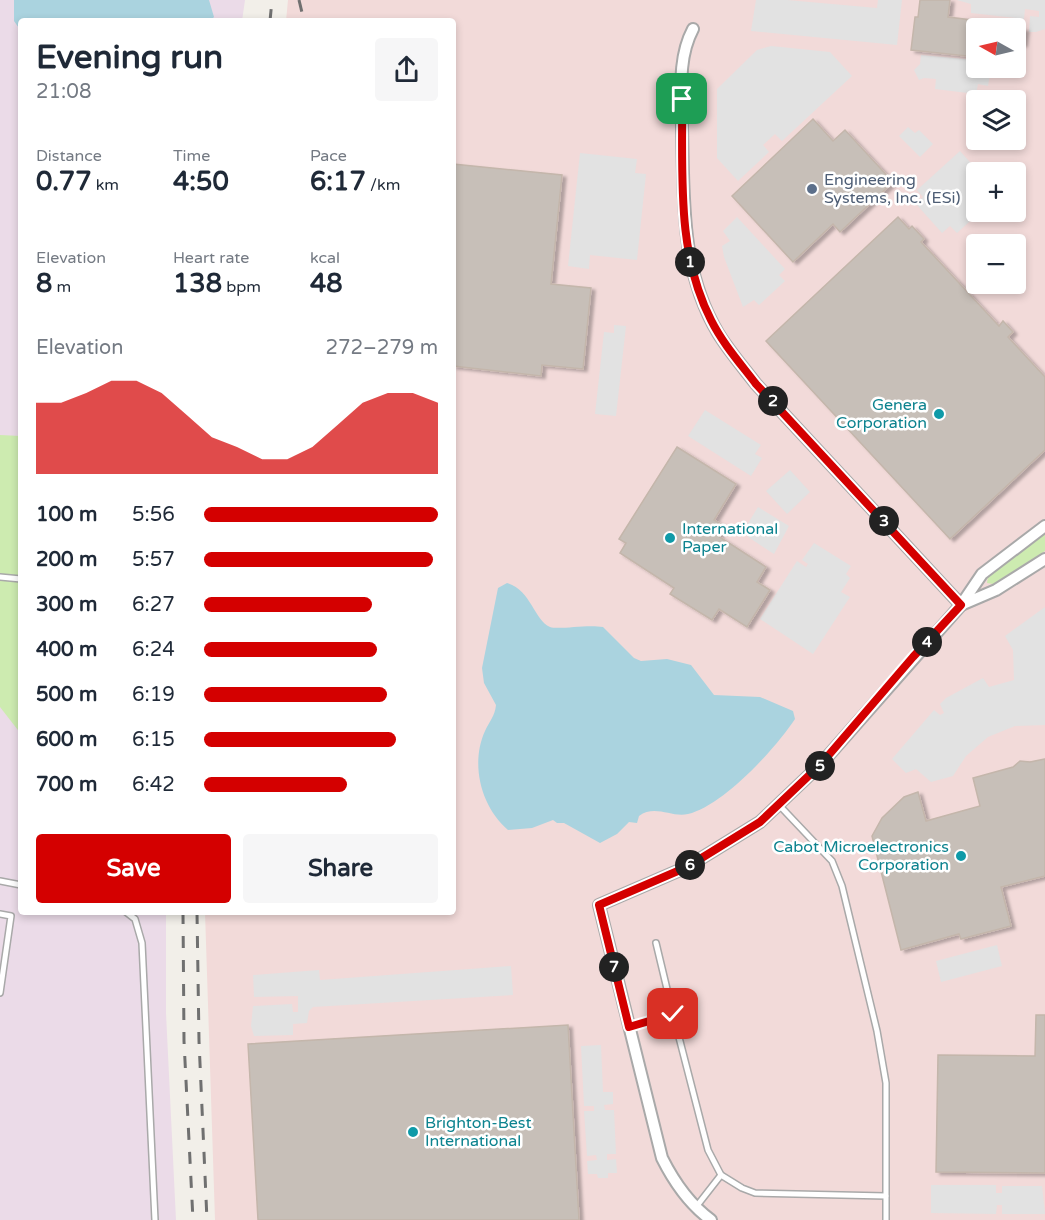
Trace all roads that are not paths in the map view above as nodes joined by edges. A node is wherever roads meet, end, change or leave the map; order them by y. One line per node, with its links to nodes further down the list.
1 (693, 29): 6 (street)
2 (1045, 526): 6 (street)
3 (1045, 559): 6 (street)
4 (0, 577): 5 (lane)
5 (18, 579)
6 (961, 605): 7 (street)
7 (779, 804): 15 (street); 17 (lane)
8 (0, 881): 9 (lane)
9 (18, 884)
10 (0, 914): 13 (lane)
11 (130, 915): 19 (lane)
12 (656, 943): 14 (lane)
13 (0, 993)
14 (673, 1014): 15 (lane); 16 (lane)
15 (629, 1027): 18 (street)
16 (721, 1174): 17 (lane); 18 (lane)
17 (886, 1196): 20 (lane)
18 (701, 1215)
19 (155, 1220)
20 (886, 1220)

